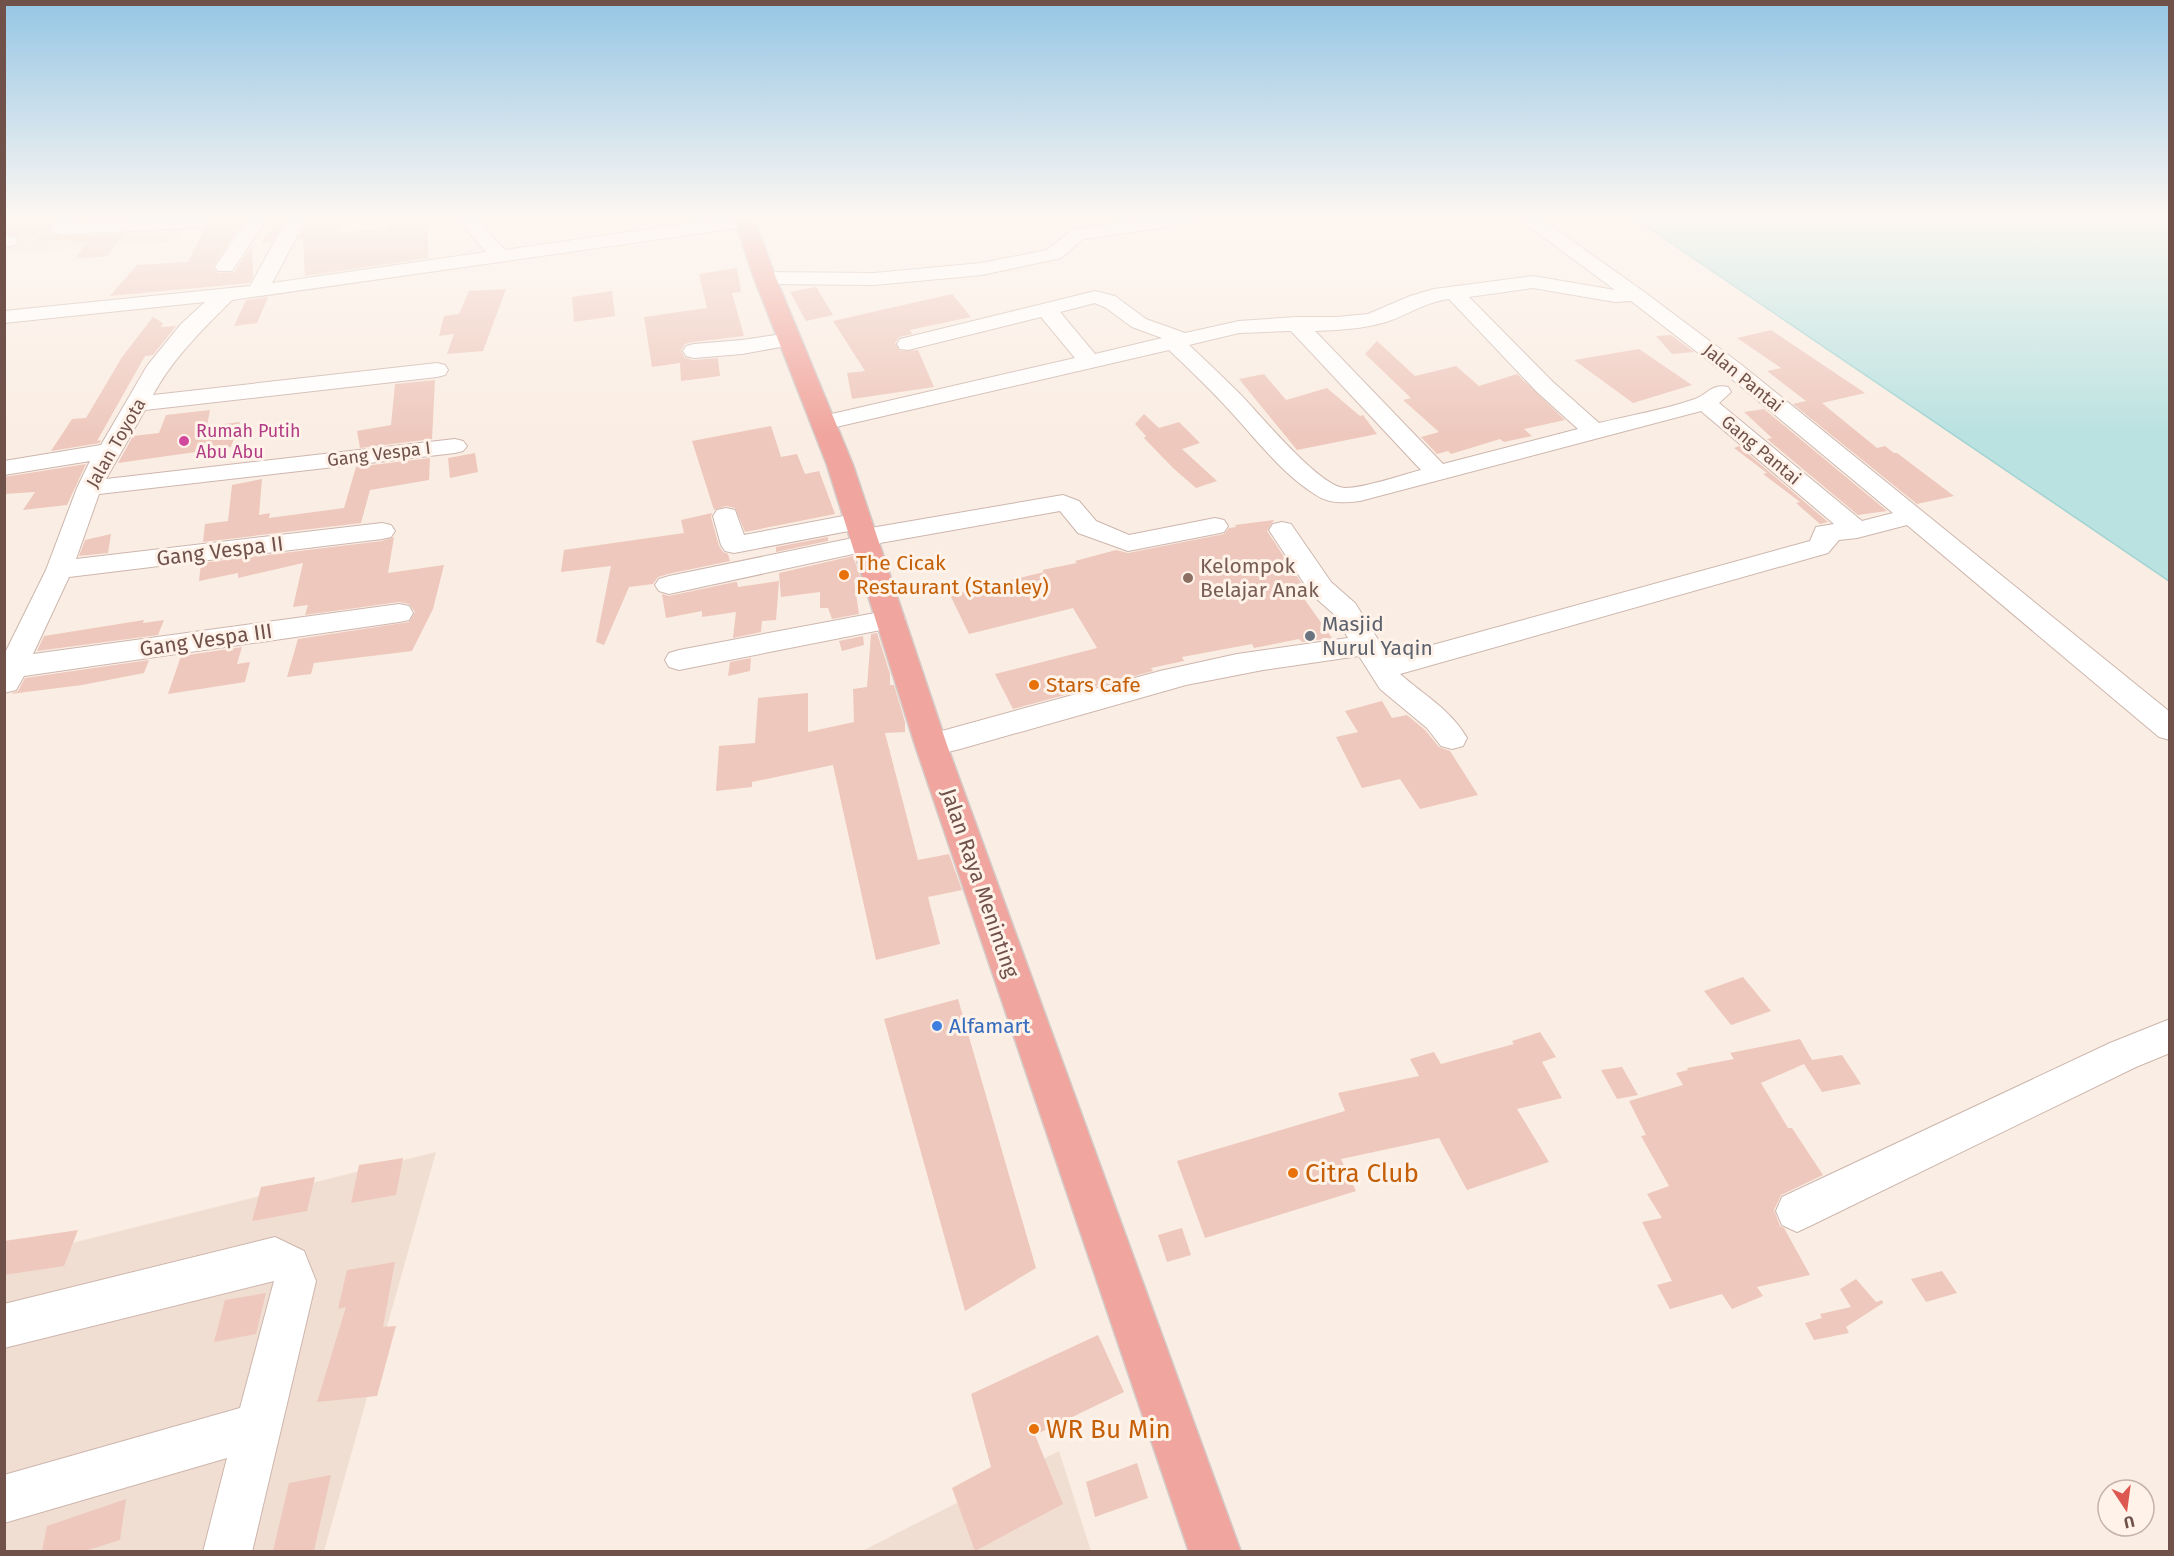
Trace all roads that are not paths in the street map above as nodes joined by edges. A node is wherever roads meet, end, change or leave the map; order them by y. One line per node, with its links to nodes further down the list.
1 (274, 289): 6 (street)
2 (769, 289): 13 (highway, Jalan Raya Meninting)
3 (1480, 289): 7 (street)
4 (1572, 289): 8 (street)
5 (1627, 289): 8 (street, Jalan Pantai)
6 (257, 291): 9 (street)
7 (1453, 292): 12 (street); 23 (street)
8 (1636, 295): 19 (street, Jalan Pantai)
9 (224, 296): 11 (street); 21 (street, Jalan Toyota)
10 (1046, 309): 14 (street); 15 (street); 17 (street)
11 (4, 317)
12 (1296, 323): 14 (street); 28 (street)
13 (789, 339): 16 (street); 22 (highway, Jalan Raya Meninting)
14 (1178, 341): 17 (street); 28 (street)
15 (908, 344)
16 (694, 351)
17 (1090, 362): 22 (street)
18 (437, 370): 21 (street)
19 (1750, 384): 20 (street, Gang Pantai); 29 (street, Jalan Pantai)
20 (1705, 403): 23 (street); 33 (street, Gang Pantai)
21 (138, 404): 27 (street, Jalan Toyota)
22 (823, 423): 35 (highway, Jalan Raya Meninting)
23 (1594, 431): 28 (street)
24 (455, 446): 27 (street, Gang Vespa I)
25 (229, 450): 27 (street)
26 (4, 468): 27 (street)
27 (99, 468): 36 (street, Jalan Toyota)
28 (1437, 472)
29 (1906, 510): 33 (street); 43 (street, Jalan Pantai)
30 (726, 516): 35 (street)
31 (1215, 526): 35 (street)
32 (1282, 530): 40 (street)
33 (1857, 530): 40 (street)
34 (382, 531): 36 (street, Gang Vespa II)
35 (864, 534): 37 (street); 39 (highway, Jalan Raya Meninting)
36 (59, 570): 42 (street, Jalan Toyota)
37 (669, 585)
38 (399, 613): 42 (street, Gang Vespa III)
39 (891, 619): 41 (street); 45 (highway, Jalan Raya Meninting)
40 (1375, 657): 44 (street); 45 (street)
41 (679, 660)
42 (7, 674)
43 (2169, 729)
44 (1452, 738)
45 (931, 745): 52 (highway, Jalan Raya Meninting)
46 (2169, 1036): 47 (street)
47 (1797, 1211)
48 (4, 1326): 49 (street)
49 (259, 1426): 50 (street); 51 (street)
50 (4, 1499)
51 (227, 1551)
52 (1215, 1551)

